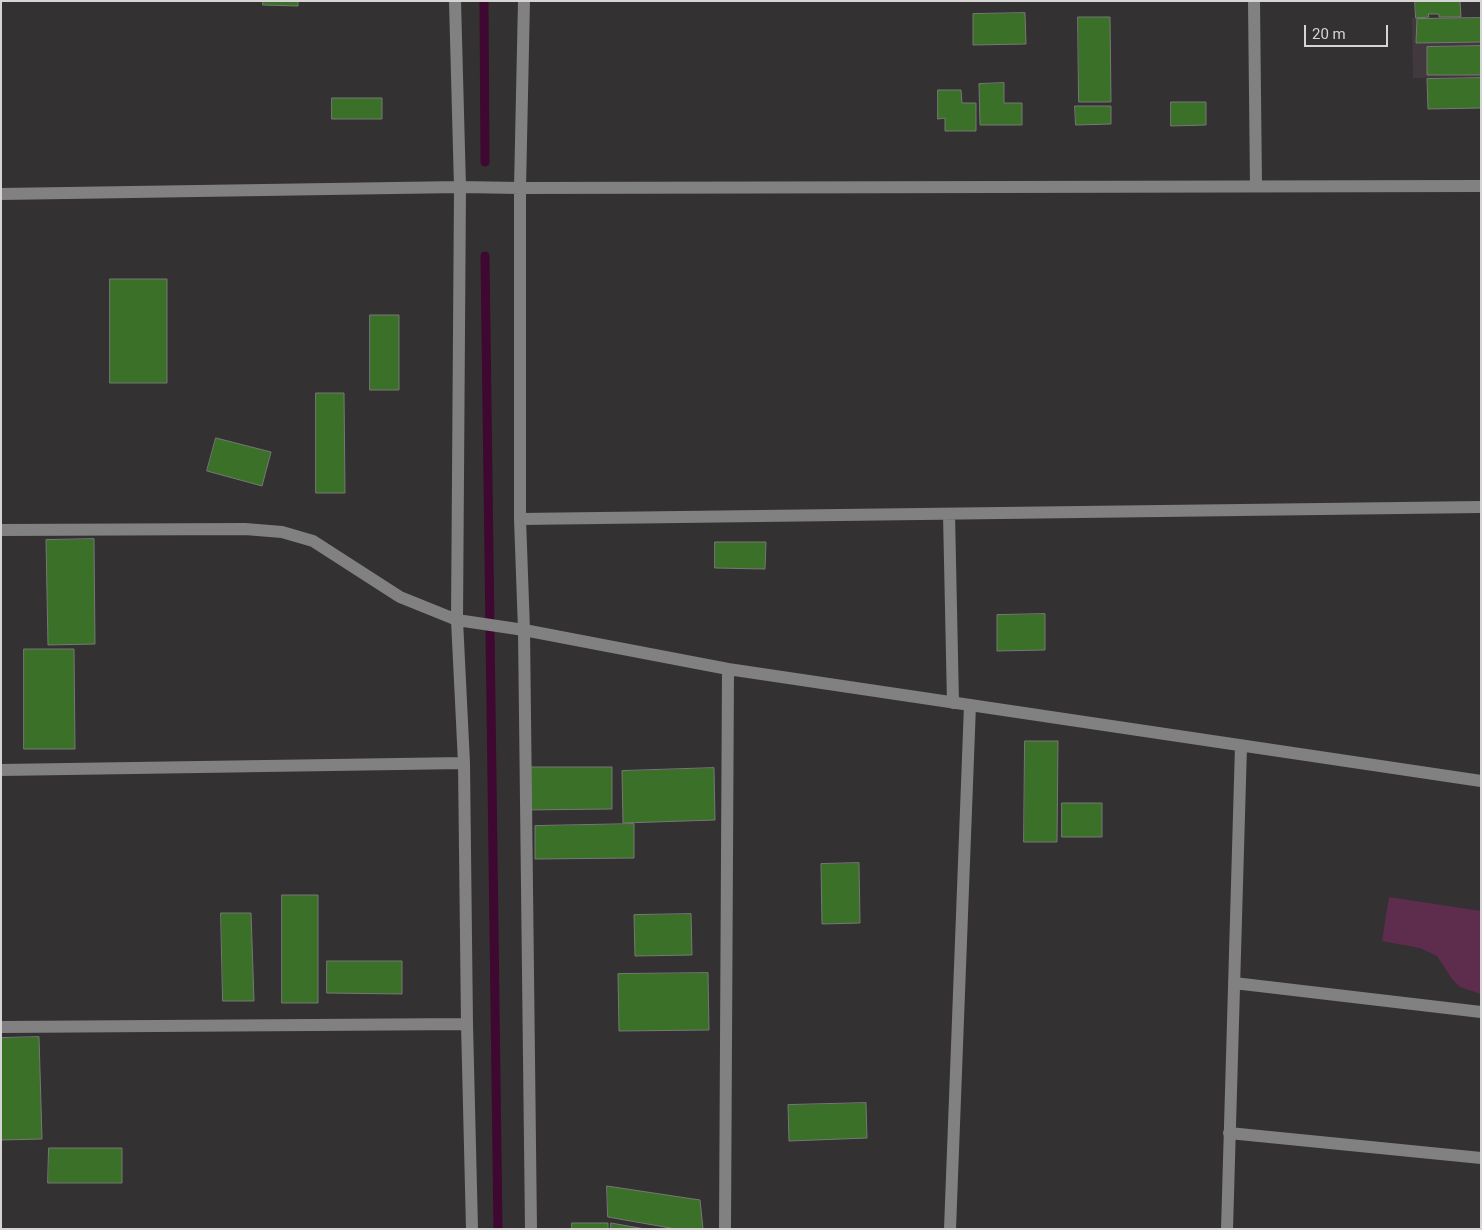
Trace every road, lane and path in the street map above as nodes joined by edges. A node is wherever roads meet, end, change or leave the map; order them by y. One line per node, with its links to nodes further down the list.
1 (455, 1): 6 (street)
2 (524, 1): 7 (street)
3 (1254, 1): 4 (street)
4 (1256, 186): 5 (street); 7 (street)
5 (1481, 186)
6 (460, 187): 7 (street); 8 (street); 13 (street)
7 (520, 188): 11 (street)
8 (1, 194)
9 (1481, 507): 10 (street)
10 (949, 514): 11 (street); 16 (street)
11 (520, 518): 14 (street)
12 (1, 530): 13 (street)
13 (457, 620): 14 (street); 19 (street)
14 (524, 630): 15 (street); 29 (street)
15 (728, 669): 16 (street); 30 (street)
16 (953, 703): 17 (street)
17 (970, 705): 18 (street); 31 (street)
18 (1241, 746): 21 (street); 22 (street)
19 (464, 763): 20 (street); 24 (street)
20 (1, 770)
21 (1481, 781)
22 (1234, 983): 23 (street); 26 (street)
23 (1481, 1012)
24 (467, 1024): 25 (street); 28 (street)
25 (1, 1027)
26 (1229, 1133): 27 (street); 32 (street)
27 (1481, 1158)
28 (472, 1229)
29 (531, 1229)
30 (725, 1229)
31 (950, 1229)
32 (1227, 1229)

